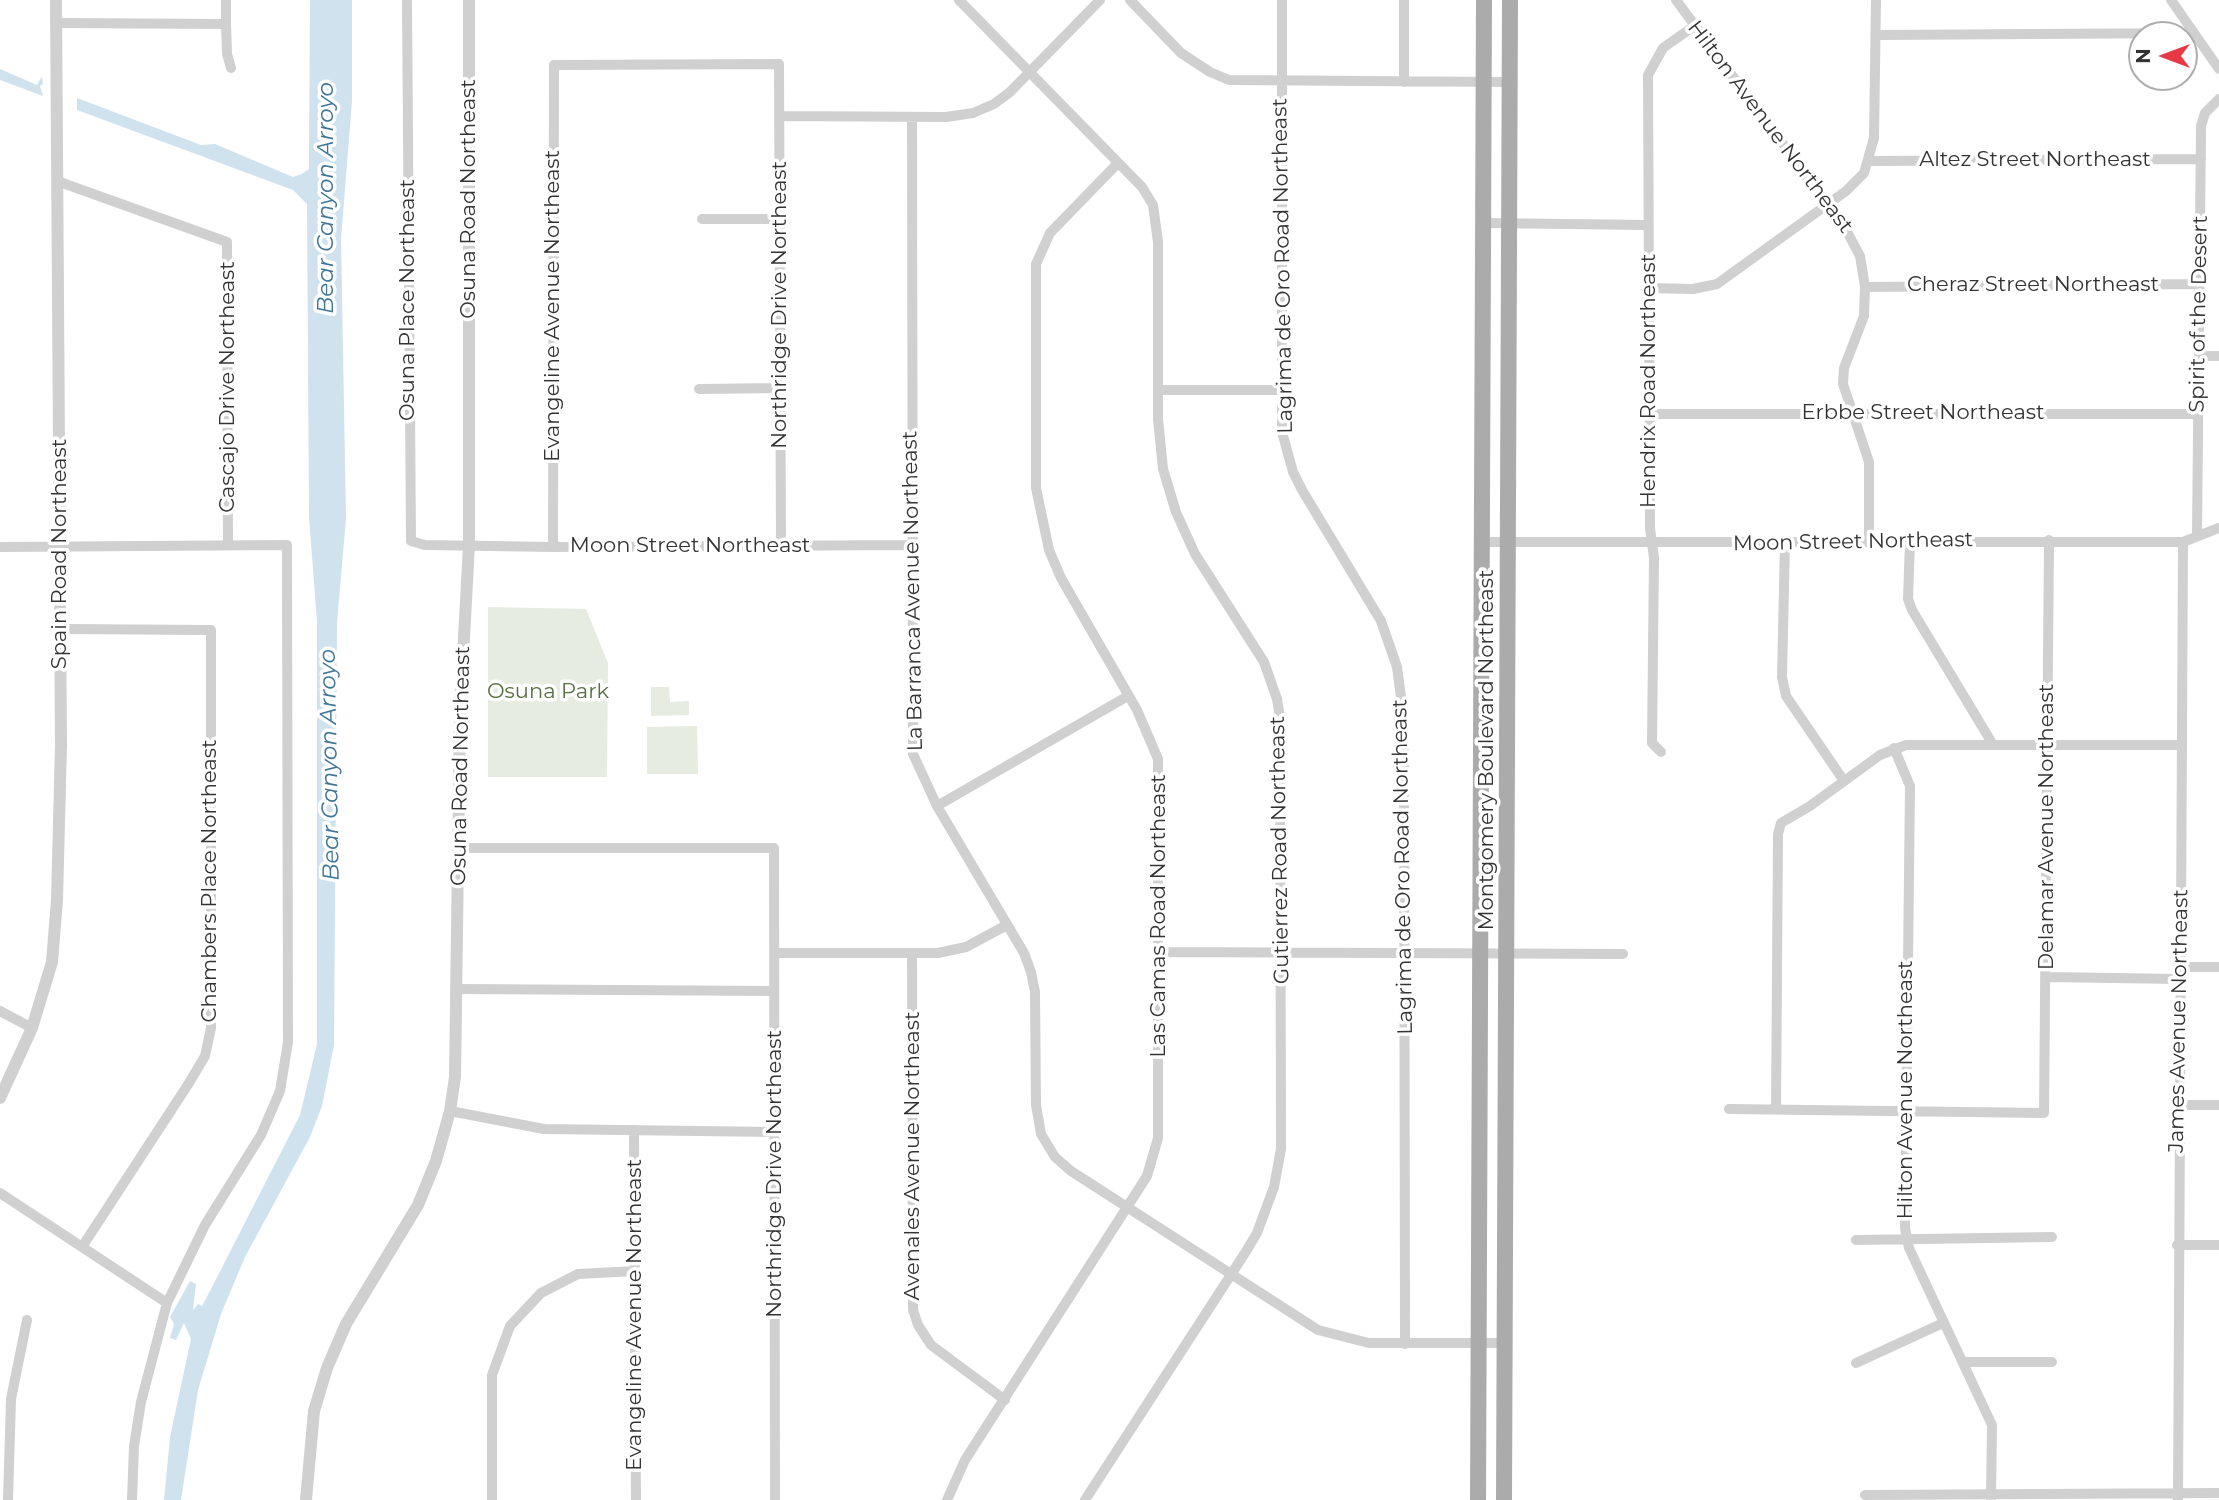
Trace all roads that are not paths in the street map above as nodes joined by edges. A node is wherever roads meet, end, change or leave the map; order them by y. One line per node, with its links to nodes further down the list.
1 (56, 0): 16 (street, Spain Road Northeast)
2 (226, 0): 17 (street)
3 (407, 0): 66 (street, Osuna Place Northeast)
4 (468, 0): 66 (street, Osuna Road Northeast)
5 (959, 0): 25 (street, Gutierrez Road Northeast)
6 (1100, 0): 25 (street)
7 (1130, 0): 26 (street)
8 (1282, 0): 26 (street, Lagrima de Oro Road Northeast)
9 (1404, 0): 27 (street)
10 (1484, 0): 29 (main road, Montgomery Boulevard Northeast)
11 (1510, 0): 28 (main road, Montgomery Boulevard Northeast)
12 (1676, 0): 18 (street, Hilton Avenue Northeast)
13 (1876, 0): 20 (street)
14 (2171, 0): 15 (street)
15 (2186, 21)
16 (56, 23): 17 (street); 36 (street, Spain Road Northeast)
17 (226, 24): 23 (street)
18 (1694, 26): 37 (street, Hilton Avenue Northeast); 42 (street, Hendrix Road Northeast)
19 (2128, 33): 20 (street)
20 (1877, 35): 34 (street)
21 (2198, 39): 24 (street)
22 (554, 65): 31 (street, Northridge Drive Northeast); 71 (street, Evangeline Avenue Northeast)
23 (231, 68)
24 (2219, 69)
25 (1029, 73): 32 (street); 35 (street, Gutierrez Road Northeast)
26 (1282, 82): 27 (street); 51 (street, Lagrima de Oro Road Northeast)
27 (1404, 82): 29 (street)
28 (1509, 82): 29 (street); 41 (main road, Montgomery Boulevard Northeast)
29 (1484, 83): 40 (main road, Montgomery Boulevard Northeast)
30 (2219, 99): 33 (street, Spirit of the Desert)
31 (779, 116): 32 (street); 39 (street, Northridge Drive Northeast)
32 (912, 117): 67 (street, La Barranca Avenue Northeast)
33 (2201, 159): 34 (street, Altez Street Northeast); 43 (street, Spirit of the Desert)
34 (1870, 161): 37 (street)
35 (1118, 163): 50 (street, Gutierrez Road Northeast); 73 (street, Las Camas Road Northeast)
36 (57, 181): 65 (street, Cascajo Drive Northeast); 70 (street, Spain Road Northeast)
37 (1827, 204): 44 (street, Hilton Avenue Northeast); 45 (street)
38 (702, 219): 39 (street)
39 (779, 219): 48 (street, Northridge Drive Northeast)
40 (1485, 223): 41 (street); 60 (main road, Montgomery Boulevard Northeast)
41 (1509, 224): 42 (street); 61 (main road, Montgomery Boulevard Northeast)
42 (1648, 225): 45 (street, Hendrix Road Northeast)
43 (2200, 284): 44 (street, Cheraz Street Northeast); 46 (street, Spirit of the Desert)
44 (1866, 286): 52 (street, Hilton Avenue Northeast)
45 (1648, 288): 53 (street, Hendrix Road Northeast)
46 (2199, 356): 47 (street); 54 (street, Spirit of the Desert)
47 (2219, 356)
48 (780, 388): 49 (street); 68 (street, Northridge Drive Northeast)
49 (699, 389)
50 (1158, 390): 51 (street); 86 (street, Gutierrez Road Northeast)
51 (1281, 390): 87 (street, Lagrima de Oro Road Northeast)
52 (1851, 413): 53 (street, Erbbe Street Northeast); 54 (street, Erbbe Street Northeast); 58 (street, Hilton Avenue Northeast)
53 (1649, 414): 64 (street, Hendrix Road Northeast)
54 (2198, 414): 56 (street, Spirit of the Desert)
55 (2219, 528): 56 (street, Moon Street Northeast)
56 (2197, 536): 63 (street, Moon Street Northeast)
57 (2049, 540): 59 (street, Moon Street Northeast); 63 (street, Moon Street Northeast); 75 (street, Delamar Avenue Northeast)
58 (1870, 541): 59 (street, Moon Street Northeast); 62 (street, Moon Street Northeast)
59 (1910, 541): 74 (street)
60 (1484, 542): 61 (street, Moon Street Northeast); 89 (main road, Montgomery Boulevard Northeast)
61 (1509, 542): 64 (street, Moon Street Northeast); 88 (main road, Montgomery Boulevard Northeast)
62 (1784, 542): 64 (street, Moon Street Northeast); 79 (street)
63 (2183, 542): 76 (street, James Avenue Northeast)
64 (1651, 543): 78 (street, Hendrix Road Northeast)
65 (228, 545): 70 (street); 118 (street)
66 (469, 545): 71 (street, Moon Street Northeast); 81 (street, Osuna Road Northeast)
67 (911, 545): 68 (street, Moon Street Northeast); 80 (street, La Barranca Avenue Northeast)
68 (781, 546): 71 (street, Moon Street Northeast)
69 (0, 547): 70 (street)
70 (59, 547): 72 (street, Spain Road Northeast)
71 (553, 547)
72 (60, 629): 98 (street, Spain Road Northeast); 115 (street, Chambers Place Northeast)
73 (1128, 696): 80 (street); 83 (street, Las Camas Road Northeast)
74 (1992, 743): 75 (street); 77 (street)
75 (2048, 743): 76 (street); 93 (street, Delamar Avenue Northeast)
76 (2181, 745): 91 (street, James Avenue Northeast)
77 (1894, 748): 79 (street); 105 (street, Hilton Avenue Northeast)
78 (1661, 752)
79 (1844, 781): 103 (street)
80 (937, 806): 82 (street, La Barranca Avenue Northeast)
81 (459, 848): 84 (street, Northridge Drive Northeast); 95 (street, Osuna Road Northeast)
82 (1007, 925): 85 (street); 109 (street, La Barranca Avenue Northeast)
83 (1160, 952): 86 (street); 109 (street, Las Camas Road Northeast)
84 (775, 953): 85 (street); 96 (street, Northridge Drive Northeast)
85 (912, 953): 127 (street, Avenales Avenue Northeast)
86 (1282, 953): 87 (street); 117 (street, Gutierrez Road Northeast)
87 (1405, 953): 89 (street); 121 (street, Lagrima de Oro Road Northeast)
88 (1507, 953): 89 (street); 90 (street); 123 (main road, Montgomery Boulevard Northeast)
89 (1482, 954): 122 (main road, Montgomery Boulevard Northeast)
90 (1623, 954)
91 (2180, 967): 92 (street); 94 (street, James Avenue Northeast)
92 (2219, 967)
93 (2046, 977): 94 (street); 105 (street, Delamar Avenue Northeast)
94 (2179, 979): 100 (street, James Avenue Northeast)
95 (458, 989): 96 (street); 104 (street, Osuna Road Northeast)
96 (774, 991): 107 (street, Northridge Drive Northeast)
97 (0, 1011): 98 (street)
98 (32, 1028): 99 (street, Spain Road Northeast)
99 (0, 1098)
100 (2178, 1105): 101 (street); 113 (street, James Avenue Northeast)
101 (2219, 1105)
102 (1729, 1109): 103 (street)
103 (1776, 1109): 105 (street)
104 (450, 1111): 106 (street); 135 (street, Osuna Road Northeast)
105 (1904, 1112): 111 (street, Hilton Avenue Northeast)
106 (634, 1130): 107 (street); 116 (street, Evangeline Avenue Northeast)
107 (775, 1132): 138 (street, Northridge Drive Northeast)
108 (0, 1194): 115 (street)
109 (1128, 1208): 117 (street, La Barranca Avenue Northeast); 127 (street, Las Camas Road Northeast)
110 (2052, 1237): 111 (street)
111 (1906, 1238): 112 (street); 120 (street, Hilton Avenue Northeast)
112 (1856, 1240)
113 (2178, 1245): 114 (street); 131 (street, James Avenue Northeast)
114 (2219, 1245)
115 (82, 1247): 118 (street)
116 (635, 1271): 136 (street); 137 (street, Evangeline Avenue Northeast)
117 (1231, 1276): 121 (street, La Barranca Avenue Northeast); 140 (street, Gutierrez Road Northeast)
118 (167, 1303): 134 (street)
119 (27, 1320): 128 (street)
120 (1943, 1322): 124 (street, Hilton Avenue Northeast); 126 (street)
121 (1405, 1343): 122 (street, La Barranca Avenue Northeast)
122 (1479, 1343): 123 (street, La Barranca Avenue Northeast); 141 (main road, Montgomery Boulevard Northeast)
123 (1505, 1343): 142 (main road, Montgomery Boulevard Northeast)
124 (1963, 1362): 125 (street); 132 (street, Hilton Avenue Northeast)
125 (2052, 1362)
126 (1856, 1363)
127 (1005, 1400): 139 (street, Las Camas Road Northeast)
128 (4, 1446): 133 (street)
129 (2219, 1493): 131 (street)
130 (1865, 1495): 132 (street)
131 (2178, 1497): 132 (street)
132 (1991, 1498)
133 (8, 1500)
134 (132, 1500)
135 (306, 1500)
136 (492, 1500)
137 (636, 1500)
138 (775, 1500)
139 (947, 1500)
140 (1085, 1500)
141 (1478, 1500)
142 (1504, 1500)

